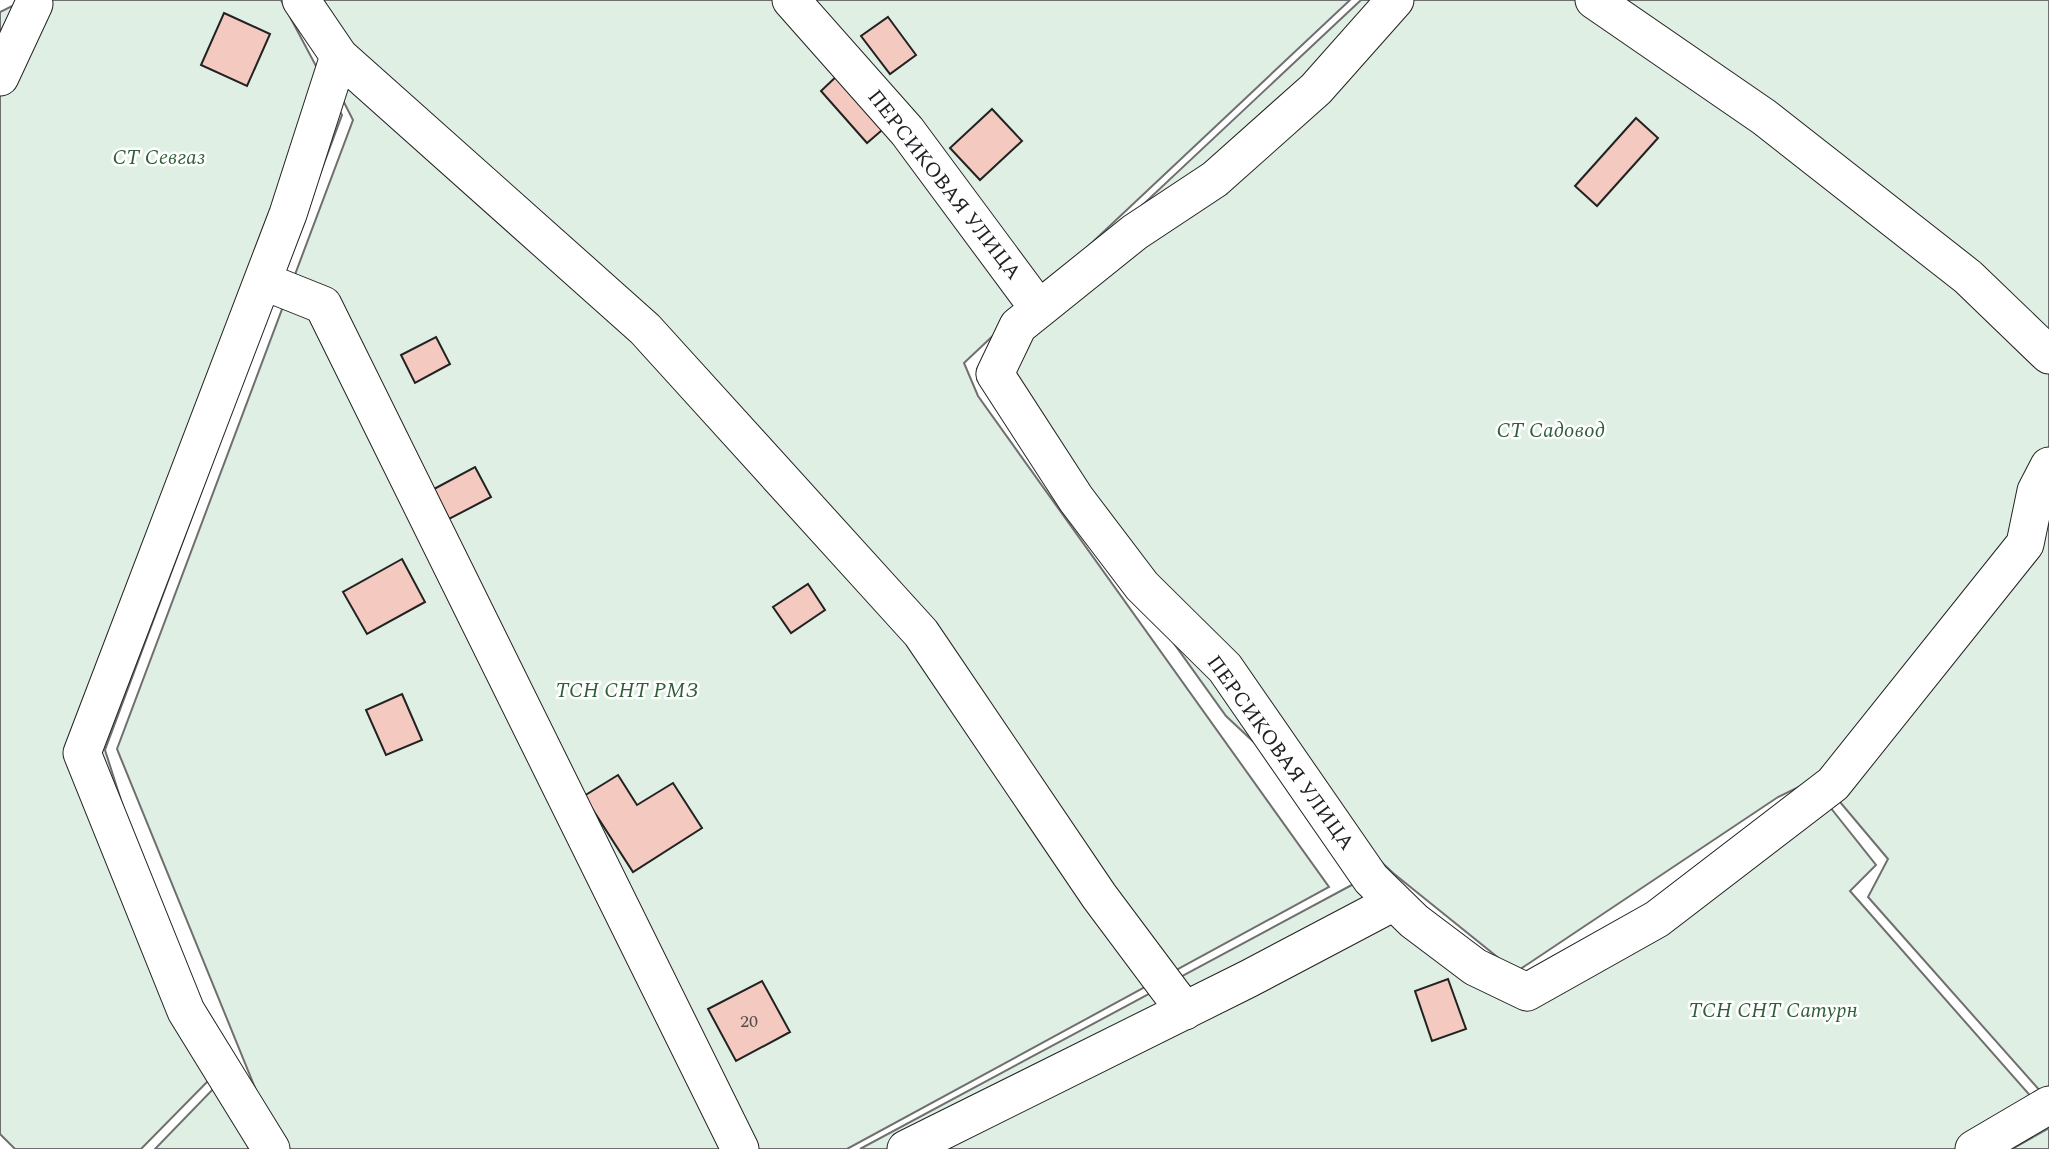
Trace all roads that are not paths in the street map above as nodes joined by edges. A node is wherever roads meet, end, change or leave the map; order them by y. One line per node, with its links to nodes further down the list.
1 (301, 0): 7 (street)
2 (791, 0): 10 (street, ПЕРСИКОВАЯ УЛИЦА)
3 (1395, 0): 10 (street)
4 (1594, 0): 11 (street)
5 (35, 2): 6 (street); 8 (street)
6 (0, 20)
7 (340, 56): 9 (street); 15 (street)
8 (0, 77)
9 (263, 281): 17 (street); 18 (street)
10 (1039, 309): 14 (street, ПЕРСИКОВАЯ УЛИЦА)
11 (2049, 355)
12 (2049, 466): 13 (street)
13 (2037, 549): 14 (street, ПЕРСИКОВАЯ УЛИЦА)
14 (1394, 902): 15 (street)
15 (1185, 1011): 19 (street)
16 (2049, 1105): 20 (street)
17 (271, 1149)
18 (740, 1149)
19 (906, 1149)
20 (1974, 1149)

